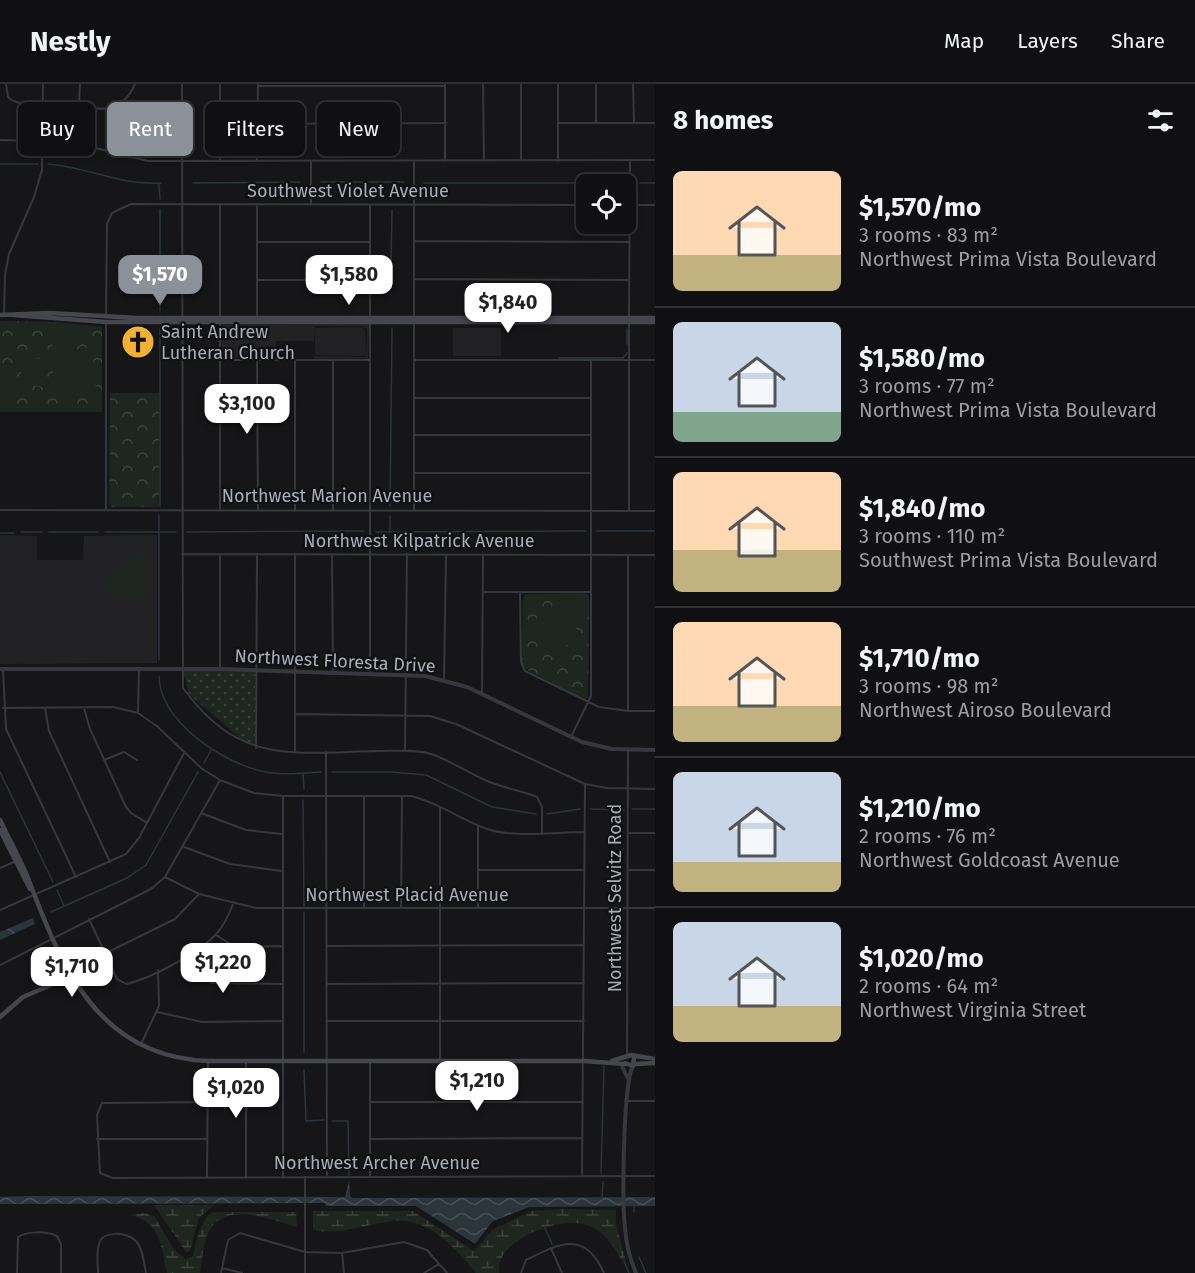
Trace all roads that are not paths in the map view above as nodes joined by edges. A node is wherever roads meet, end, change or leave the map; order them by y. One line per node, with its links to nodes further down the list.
1 (6, 84): 22 (street)
2 (43, 84): 18 (street)
3 (80, 84): 19 (street)
4 (135, 84): 20 (street)
5 (182, 84): 40 (street)
6 (220, 84): 34 (street)
7 (483, 84): 36 (street)
8 (521, 84): 37 (street)
9 (558, 84): 24 (street)
10 (596, 84): 25 (street)
11 (633, 84): 26 (street)
12 (258, 85): 13 (street); 21 (street)
13 (295, 85): 14 (street)
14 (333, 85): 15 (street)
15 (370, 85): 16 (street)
16 (408, 85): 17 (street)
17 (446, 85): 23 (street)
18 (43, 102)
19 (79, 102)
20 (121, 102)
21 (258, 102)
22 (18, 103)
23 (446, 123): 28 (street); 42 (street)
24 (559, 123): 25 (street); 43 (street)
25 (596, 123): 26 (street)
26 (634, 123): 27 (street)
27 (655, 123)
28 (305, 124)
29 (0, 140): 30 (street)
30 (18, 140)
31 (95, 147): 40 (street)
32 (43, 156): 64 (street)
33 (257, 156): 35 (street)
34 (220, 160): 35 (street); 40 (street)
35 (257, 160): 41 (street)
36 (484, 160): 37 (street); 42 (street)
37 (521, 160): 43 (street)
38 (630, 160): 39 (street); 43 (street); 45 (street)
39 (655, 160)
40 (182, 161): 46 (street)
41 (311, 161): 44 (street); 49 (street)
42 (446, 161): 44 (street)
43 (558, 161)
44 (414, 162): 51 (street)
45 (629, 174)
46 (182, 204): 47 (street, Southwest Violet Avenue); 67 (street, Southwest Violet Avenue); 68 (street)
47 (220, 204): 48 (street, Southwest Violet Avenue); 69 (street)
48 (258, 204): 49 (street, Southwest Violet Avenue); 57 (street)
49 (311, 204): 50 (street, Southwest Violet Avenue)
50 (370, 205): 51 (street, Southwest Violet Avenue); 58 (street)
51 (413, 205): 52 (street, Southwest Violet Avenue); 56 (street)
52 (576, 205)
53 (636, 205): 54 (street)
54 (655, 205)
55 (629, 234): 59 (street)
56 (414, 241): 59 (street); 60 (street)
57 (258, 242): 58 (street); 61 (street)
58 (370, 242): 62 (street)
59 (629, 242): 63 (street)
60 (414, 279): 63 (street); 71 (street)
61 (258, 280): 62 (street); 70 (street)
62 (370, 280): 66 (street)
63 (629, 280): 72 (street)
64 (4, 314): 67 (main road)
65 (655, 318): 72 (main road)
66 (369, 319): 70 (main road); 70 (main road); 71 (main road); 78 (street)
67 (106, 320): 68 (main road); 90 (street)
68 (182, 320): 69 (main road); 91 (street)
69 (220, 320): 70 (main road); 74 (street)
70 (257, 320)
71 (414, 320): 72 (main road); 79 (street)
72 (629, 320): 73 (main road); 80 (street)
73 (655, 322)
74 (220, 360): 75 (street); 92 (street)
75 (257, 360): 76 (street); 93 (street)
76 (295, 360): 77 (street); 94 (street)
77 (333, 360): 78 (street); 95 (street)
78 (370, 360): 96 (street)
79 (414, 360): 82 (street); 83 (street)
80 (629, 360): 81 (street); 82 (street); 99 (street)
81 (655, 360)
82 (591, 361): 84 (street)
83 (414, 398): 84 (street); 85 (street)
84 (591, 398): 86 (street)
85 (414, 435): 86 (street); 87 (street)
86 (591, 435): 88 (street)
87 (414, 473): 88 (street); 97 (street)
88 (591, 473): 98 (street)
89 (0, 510): 90 (street, Northwest Marion Avenue)
90 (106, 510): 91 (street, Northwest Marion Avenue)
91 (182, 510): 92 (street, Northwest Marion Avenue); 101 (street)
92 (220, 510): 93 (street, Northwest Marion Avenue)
93 (258, 510): 94 (street, Northwest Marion Avenue)
94 (295, 510): 95 (street, Northwest Marion Avenue)
95 (333, 510): 96 (street, Northwest Marion Avenue)
96 (370, 510): 97 (street, Northwest Marion Avenue); 106 (street)
97 (414, 510): 98 (street, Northwest Marion Avenue)
98 (591, 511): 99 (street, Northwest Marion Avenue); 108 (street)
99 (629, 511): 100 (street, Northwest Marion Avenue)
100 (655, 511)
101 (182, 554): 102 (street, Northwest Kilpatrick Avenue); 118 (street)
102 (220, 554): 103 (street, Northwest Kilpatrick Avenue); 119 (street)
103 (257, 554): 104 (street, Northwest Kilpatrick Avenue); 120 (street)
104 (295, 554): 105 (street, Northwest Kilpatrick Avenue); 121 (street)
105 (332, 554): 106 (street, Northwest Kilpatrick Avenue); 122 (street)
106 (370, 554): 107 (street, Northwest Kilpatrick Avenue); 123 (street)
107 (407, 554): 109 (street, Northwest Kilpatrick Avenue); 124 (street)
108 (591, 554): 110 (street, Northwest Kilpatrick Avenue); 111 (street, Northwest Kilpatrick Avenue); 114 (street)
109 (446, 555): 110 (street, Northwest Kilpatrick Avenue); 125 (street)
110 (483, 555): 113 (street)
111 (628, 555): 112 (street, Northwest Kilpatrick Avenue); 131 (street)
112 (655, 555)
113 (483, 592): 115 (street); 126 (street)
114 (591, 592): 115 (street); 127 (street)
115 (520, 593): 127 (street)
116 (2, 669): 117 (street, Northwest Floresta Drive); 128 (street)
117 (139, 669): 118 (street, Northwest Floresta Drive); 133 (street)
118 (182, 669): 119 (street, Northwest Floresta Drive); 137 (street)
119 (220, 669): 120 (street, Northwest Floresta Drive)
120 (257, 671): 121 (street, Northwest Floresta Drive); 137 (street)
121 (295, 672): 122 (street, Northwest Floresta Drive); 134 (street)
122 (333, 672): 123 (street, Northwest Floresta Drive)
123 (370, 674): 124 (street, Northwest Floresta Drive)
124 (407, 675): 125 (street, Northwest Floresta Drive); 135 (street)
125 (444, 680): 126 (street, Northwest Floresta Drive)
126 (482, 693): 136 (street, Northwest Floresta Drive)
127 (589, 702): 131 (street); 136 (street)
128 (3, 708): 129 (street); 173 (street)
129 (45, 708): 130 (street); 166 (street)
130 (84, 708): 133 (street); 144 (street)
131 (628, 711): 132 (street)
132 (655, 711)
133 (138, 713): 143 (street)
134 (295, 714): 135 (street); 141 (street)
135 (407, 714): 140 (street); 147 (street)
136 (570, 737): 138 (street, Northwest Floresta Drive)
137 (256, 748): 141 (street)
138 (628, 750): 139 (street, Northwest Floresta Drive); 148 (street, Northwest Selvitz Road)
139 (655, 750)
140 (405, 751): 142 (street); 159 (street)
141 (295, 752): 142 (street)
142 (326, 752): 151 (street)
143 (184, 753): 146 (street); 156 (street)
144 (104, 760): 145 (street); 156 (street)
145 (137, 760)
146 (220, 780): 150 (street); 155 (street)
147 (585, 784): 148 (street); 160 (street)
148 (628, 789): 149 (street); 161 (street, Northwest Selvitz Road)
149 (655, 789)
150 (282, 796): 151 (street); 163 (street)
151 (326, 796): 152 (street); 180 (street)
152 (364, 796): 153 (street); 181 (street)
153 (402, 796): 154 (street); 178 (street)
154 (440, 807): 158 (street); 182 (street)
155 (201, 813): 163 (street); 164 (street)
156 (147, 823): 166 (street)
157 (1, 825): 165 (main road); 175 (main road)
158 (478, 826): 159 (street); 168 (street)
159 (542, 832): 160 (street)
160 (584, 832): 169 (street)
161 (628, 833): 162 (street); 170 (street, Northwest Selvitz Road)
162 (655, 833)
163 (282, 834): 172 (street)
164 (184, 847): 172 (street); 174 (street)
165 (14, 861): 167 (street); 175 (main road)
166 (110, 862): 173 (street)
167 (0, 868)
168 (478, 870): 169 (street); 179 (street)
169 (584, 870): 183 (street)
170 (628, 870): 171 (street); 184 (street, Northwest Selvitz Road)
171 (655, 870)
172 (282, 871): 186 (street)
173 (76, 877): 175 (street)
174 (165, 877): 176 (street, Northwest Placid Avenue); 188 (street)
175 (33, 894): 187 (street); 190 (main road)
176 (199, 894): 177 (street, Northwest Placid Avenue); 196 (street)
177 (233, 904): 186 (street, Northwest Placid Avenue); 189 (street)
178 (401, 907): 181 (street, Northwest Placid Avenue); 182 (street, Northwest Placid Avenue)
179 (478, 907): 182 (street, Northwest Placid Avenue); 183 (street, Northwest Placid Avenue)
180 (327, 908): 181 (street, Northwest Placid Avenue); 186 (street, Northwest Placid Avenue); 193 (street)
181 (364, 908)
182 (439, 908): 194 (street)
183 (584, 908): 184 (street, Northwest Placid Avenue); 191 (street)
184 (628, 908): 185 (street, Northwest Placid Avenue); 213 (street, Northwest Selvitz Road)
185 (655, 908)
186 (283, 909): 192 (street)
187 (0, 910)
188 (89, 920): 190 (street); 196 (street)
189 (216, 935): 192 (street); 197 (street)
190 (54, 939): 195 (main road); 198 (street)
191 (584, 945): 194 (street); 201 (street)
192 (283, 946): 202 (street)
193 (327, 946): 194 (street); 203 (street)
194 (440, 946): 204 (street)
195 (59, 950): 200 (main road); 205 (main road)
196 (105, 953): 199 (street)
197 (188, 955): 199 (street); 202 (street)
198 (0, 964)
199 (158, 970): 206 (street)
200 (72, 976): 205 (main road); 212 (main road)
201 (584, 983): 204 (street); 210 (street)
202 (283, 984): 211 (street)
203 (327, 984): 204 (street); 208 (street)
204 (440, 984): 209 (street)
205 (46, 986): 207 (main road)
206 (158, 1012): 211 (street); 212 (street)
207 (0, 1017)
208 (327, 1021): 209 (street); 217 (street)
209 (440, 1021): 210 (street); 218 (street)
210 (584, 1021): 219 (street)
211 (283, 1022): 216 (street)
212 (140, 1046): 215 (main road)
213 (628, 1046): 220 (street, Northwest Selvitz Road); 221 (street, Northwest Selvitz Road)
214 (655, 1059): 221 (main road)
215 (208, 1061): 222 (main road); 229 (street)
216 (283, 1061): 217 (main road); 222 (main road); 241 (street)
217 (327, 1061): 223 (main road); 243 (street)
218 (440, 1061): 219 (main road); 223 (main road)
219 (584, 1061): 220 (main road); 231 (street)
220 (625, 1061): 221 (main road); 221 (main road); 226 (street, Northwest Selvitz Road)
221 (634, 1061): 224 (main road); 226 (street, Northwest Selvitz Road)
222 (246, 1062): 240 (street)
223 (370, 1062): 230 (street)
224 (642, 1064): 225 (main road); 226 (street)
225 (655, 1064)
226 (628, 1080): 227 (street, Northwest Selvitz Road)
227 (627, 1101): 228 (street); 237 (street, Northwest Selvitz Road)
228 (655, 1101)
229 (208, 1102): 233 (street); 234 (street)
230 (370, 1102): 231 (street); 235 (street)
231 (583, 1102): 232 (street)
232 (582, 1138): 235 (street); 236 (street)
233 (97, 1139): 234 (street); 239 (street, Northwest Archer Avenue)
234 (207, 1139): 239 (street)
235 (370, 1139): 244 (street)
236 (582, 1176): 237 (street, Northwest Archer Avenue); 244 (street, Northwest Archer Avenue)
237 (625, 1176): 238 (street, Northwest Archer Avenue); 263 (street, Northwest Selvitz Road)
238 (655, 1176)
239 (207, 1177): 240 (street, Northwest Archer Avenue)
240 (246, 1177): 241 (street, Northwest Archer Avenue)
241 (283, 1177): 242 (street, Northwest Archer Avenue)
242 (305, 1177): 243 (street, Northwest Archer Avenue); 246 (street)
243 (327, 1177): 244 (street, Northwest Archer Avenue)
244 (370, 1177)
245 (551, 1248): 260 (street); 261 (street); 262 (street)
246 (306, 1252): 247 (street); 249 (street); 256 (street)
247 (342, 1252): 248 (street); 257 (street)
248 (439, 1264): 258 (street); 259 (street)
249 (222, 1268): 254 (street); 255 (street)
250 (17, 1273): 251 (street)
251 (61, 1273)
252 (98, 1273): 253 (street)
253 (146, 1273)
254 (221, 1273)
255 (242, 1273)
256 (305, 1273)
257 (344, 1273)
258 (424, 1273)
259 (447, 1273)
260 (521, 1273)
261 (562, 1273)
262 (604, 1273)
263 (636, 1273)

